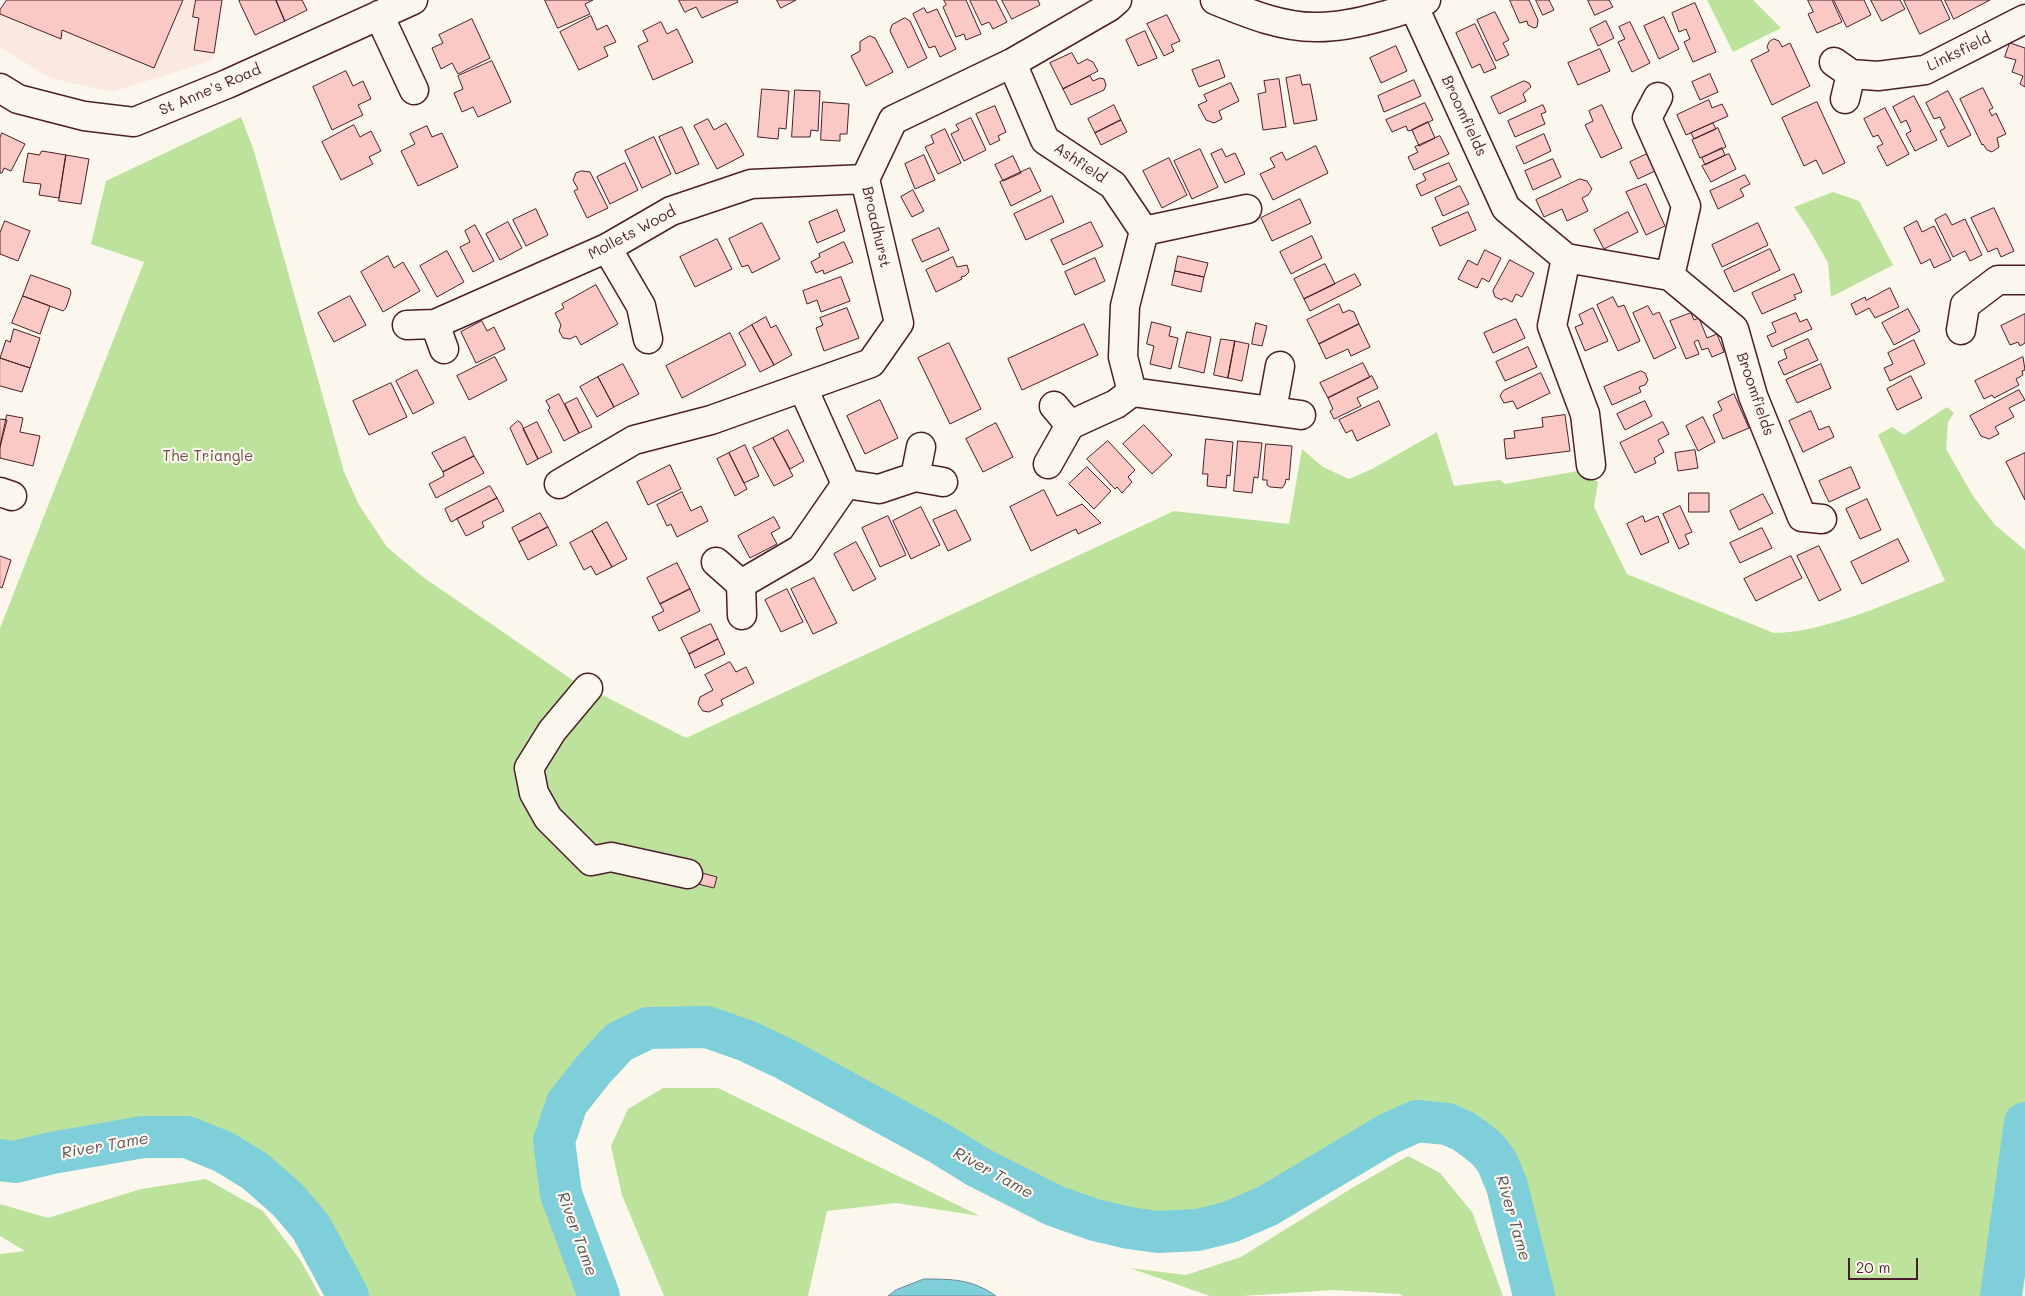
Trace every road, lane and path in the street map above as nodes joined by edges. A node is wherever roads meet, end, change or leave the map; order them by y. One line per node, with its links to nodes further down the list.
1 (413, 0): 5 (street, St Anne's Road)
2 (1117, 0): 7 (street, Broadhurst)
3 (1215, 0): 4 (street)
4 (1420, 3): 16 (street, Broomfields)
5 (379, 15): 9 (street, St Anne's Road); 10 (street)
6 (2025, 19): 8 (street, Linksfield)
7 (1012, 63): 12 (street, Broadhurst); 14 (street, Ashfield)
8 (1843, 78)
9 (0, 88)
10 (414, 90)
11 (1658, 97): 17 (street)
12 (864, 180): 15 (street, Mollets Wood); 23 (street, Broadhurst)
13 (1248, 209): 14 (street)
14 (1144, 231): 24 (street)
15 (607, 248): 20 (street, Mollets Wood); 21 (street)
16 (1566, 258): 17 (street, Broomfields); 29 (street)
17 (1670, 276): 34 (street, Broomfields)
18 (2025, 280): 19 (street)
19 (1957, 310)
20 (407, 325)
21 (648, 339)
22 (1280, 366): 25 (street)
23 (803, 388): 32 (street, Broadhurst); 33 (street)
24 (1132, 392): 25 (street); 28 (street)
25 (1272, 410): 26 (street)
26 (1301, 415)
27 (921, 446): 30 (street)
28 (1048, 464)
29 (1591, 465)
30 (915, 476): 31 (street); 33 (street)
31 (943, 482)
32 (559, 484)
33 (846, 484): 36 (street)
34 (1822, 519)
35 (716, 562): 36 (street)
36 (742, 584): 37 (street)
37 (742, 615)
38 (588, 688): 39 (street)
39 (688, 874)

